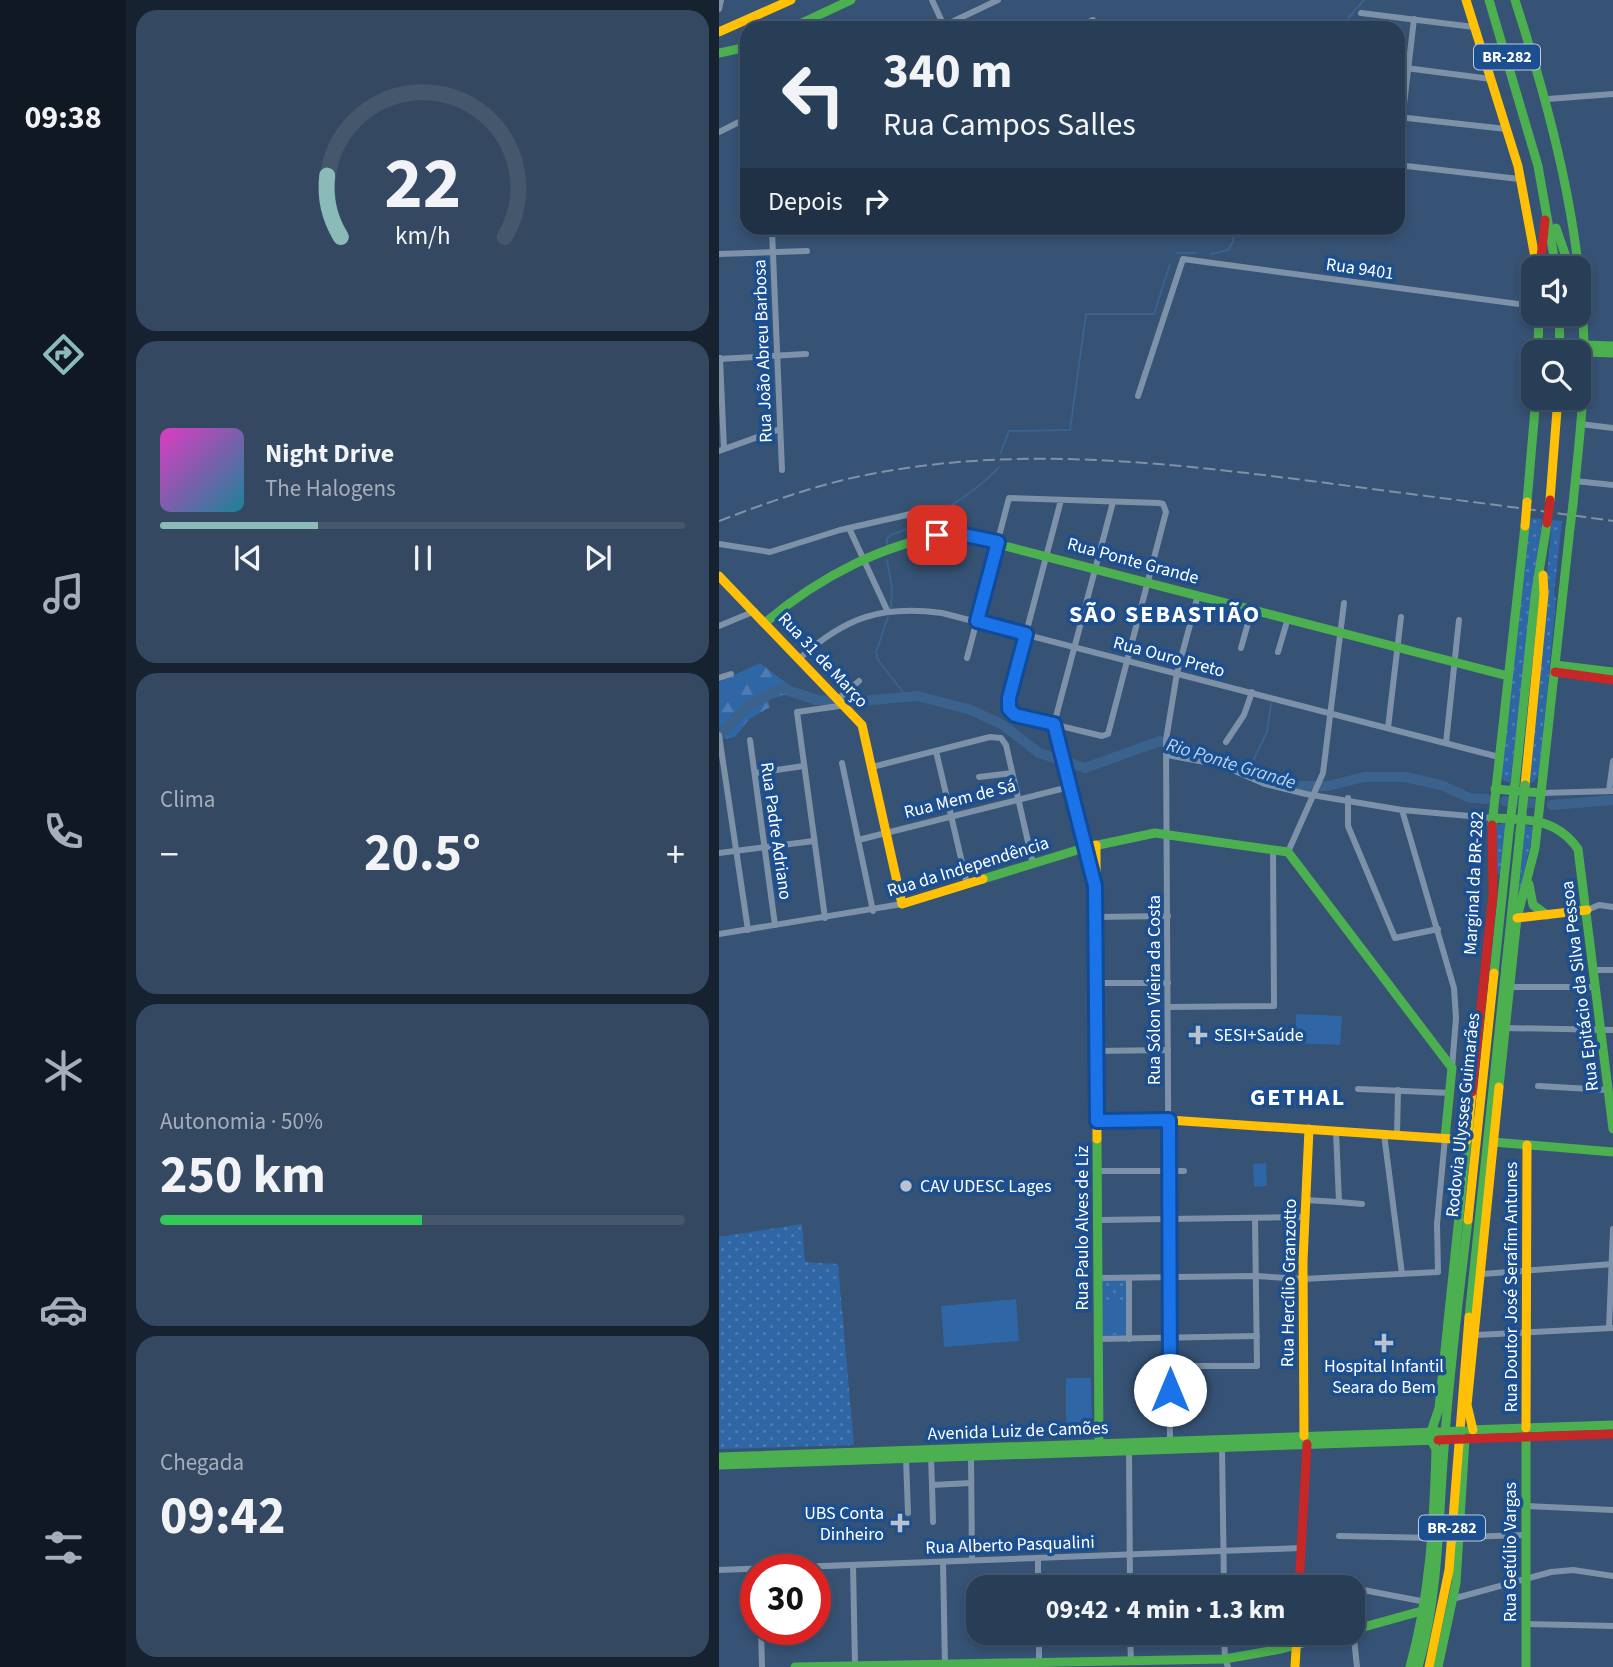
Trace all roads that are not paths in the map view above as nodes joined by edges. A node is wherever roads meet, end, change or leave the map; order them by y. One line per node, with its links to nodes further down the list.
1 (721, 0): 9 (street)
2 (791, 0): 12 (main road)
3 (851, 0): 13 (main road)
4 (932, 0): 14 (street)
5 (998, 0): 15 (street)
6 (1466, 0): 17 (main road)
7 (1489, 0): 33 (main road, BR-282)
8 (1515, 0): 26 (main road)
9 (719, 9)
10 (1361, 13): 11 (street)
11 (1414, 19): 17 (street); 22 (street)
12 (746, 21)
13 (812, 21)
14 (941, 21)
15 (955, 21)
16 (740, 24): 18 (main road)
17 (1474, 27): 23 (main road)
18 (721, 33)
19 (740, 48): 20 (main road)
20 (719, 50)
21 (1405, 68): 22 (street)
22 (1409, 68): 23 (street); 24 (street)
23 (1491, 79): 29 (main road)
24 (1405, 90)
25 (1613, 94): 26 (street)
26 (1548, 99): 43 (main road)
27 (1405, 118): 29 (street)
28 (740, 122): 30 (street)
29 (1507, 129): 32 (main road)
30 (719, 132)
31 (1405, 166): 32 (street)
32 (1519, 179): 39 (main road)
33 (1543, 179): 34 (main road, BR-282); 40 (main road)
34 (1548, 205): 41 (main road, BR-282); 42 (main road)
35 (772, 235): 37 (street, Rua João Abreu Barbosa)
36 (807, 251): 37 (street)
37 (773, 252): 38 (street); 50 (street, Rua João Abreu Barbosa)
38 (719, 254)
39 (1535, 256)
40 (1540, 256)
41 (1554, 256)
42 (1566, 256)
43 (1577, 256)
44 (1521, 304): 52 (street, Rua 9401)
45 (1613, 346): 46 (main road)
46 (1591, 348)
47 (1591, 350): 48 (main road)
48 (1613, 352)
49 (806, 354): 50 (street)
50 (777, 356): 51 (street); 58 (street, Rua João Abreu Barbosa)
51 (720, 358): 59 (street)
52 (1138, 396)
53 (1535, 410): 99 (main road, Marginal da BR-282, bridge)
54 (1557, 410): 133 (main road, Rodovia Ulysses Guimarães / BR-282, bridge)
55 (1581, 410): 56 (main road)
56 (1580, 424): 57 (street); 61 (main road)
57 (1613, 428)
58 (780, 429): 59 (street); 60 (street, Rua João Abreu Barbosa)
59 (721, 450)
60 (782, 470)
61 (1575, 481): 62 (street); 95 (main road, bridge)
62 (1613, 485)
63 (1061, 500): 64 (street); 67 (street); 69 (street)
64 (1113, 502): 71 (street); 73 (street)
65 (924, 511): 66 (street)
66 (849, 528): 68 (street); 70 (street)
67 (998, 542): 69 (main road, Rua Ponte Grande); 70 (main road, Rua Ponte Grande); 82 (street)
68 (719, 544)
69 (1047, 555): 71 (main road, Rua Ponte Grande); 86 (street)
70 (865, 562): 77 (street); 83 (main road, Rua Ponte Grande)
71 (1095, 568): 73 (main road, Rua Ponte Grande); 87 (street)
72 (719, 576): 78 (main road, Rua 31 de Março)
73 (1148, 582): 74 (main road, Rua Ponte Grande); 93 (street)
74 (1198, 595): 76 (main road, Rua Ponte Grande); 96 (street, Rua Sólon Vieira da Costa)
75 (1344, 603): 85 (street)
76 (1252, 609): 80 (main road, Rua Ponte Grande); 89 (street)
77 (887, 610): 82 (street, Rua Ouro Preto); 91 (street, Rua Ouro Preto)
78 (755, 611): 83 (main road, Rua 31 de Março); 84 (street)
79 (1401, 617): 88 (street)
80 (1288, 618): 85 (main road, Rua Ponte Grande); 90 (street)
81 (1459, 620): 94 (street)
82 (977, 621): 86 (street, Rua Ouro Preto); 92 (street)
83 (766, 622): 91 (main road, Rua 31 de Março)
84 (719, 626)
85 (1341, 632): 88 (main road, Rua Ponte Grande); 105 (street)
86 (1026, 634): 87 (street, Rua Ouro Preto); 106 (street)
87 (1075, 647): 93 (street, Rua Ouro Preto); 106 (street)
88 (1397, 647): 94 (main road, Rua Ponte Grande); 107 (street)
89 (1241, 649)
90 (1278, 652)
91 (800, 658): 104 (main road, Rua 31 de Março)
92 (967, 658)
93 (1127, 660): 96 (street, Rua Ouro Preto); 106 (street)
94 (1455, 662): 99 (main road, Rua Ponte Grande); 111 (street)
95 (1555, 668): 97 (main road); 101 (main road); 126 (main road)
96 (1177, 673): 103 (street, Rua Ouro Preto); 112 (street, Rua Sólon Vieira da Costa)
97 (1613, 673)
98 (731, 674): 100 (street)
99 (1508, 676): 114 (main road, Marginal da BR-282)
100 (719, 678)
101 (1613, 680)
102 (859, 681): 104 (street)
103 (1252, 692): 105 (street, Rua Ouro Preto); 110 (street)
104 (843, 703): 117 (street); 118 (main road, Rua 31 de Março)
105 (1331, 713): 107 (street, Rua Ouro Preto); 123 (street)
106 (1054, 724): 122 (street)
107 (1388, 728): 111 (street, Rua Ouro Preto)
108 (720, 738): 142 (street)
109 (750, 740): 119 (street, Rua Padre Adriano)
110 (1226, 742)
111 (1446, 743): 114 (street, Rua Ouro Preto)
112 (1166, 748): 123 (street); 135 (street, Rua Sólon Vieira da Costa)
113 (936, 751): 118 (street); 120 (street); 130 (street)
114 (1499, 757): 124 (main road, Marginal da BR-282)
115 (1613, 761): 125 (street)
116 (842, 763): 136 (street)
117 (804, 766): 119 (street); 137 (street)
118 (872, 767): 134 (main road, Rua 31 de Março)
119 (755, 773): 139 (street, Rua Padre Adriano)
120 (1012, 773): 121 (street); 128 (street)
121 (979, 777)
122 (1069, 787): 128 (street, Rua Mem de Sá); 140 (street)
123 (1318, 788): 127 (street); 143 (street)
124 (1495, 789): 126 (main road); 131 (main road, Marginal da BR-282)
125 (1611, 791): 126 (street)
126 (1541, 793): 132 (main road)
127 (1348, 798): 129 (street); 159 (street)
128 (1018, 799): 130 (street, Rua Mem de Sá); 145 (street)
129 (1402, 810): 131 (street); 159 (street)
130 (951, 816): 134 (street, Rua Mem de Sá); 147 (street)
131 (1492, 818): 132 (main road); 191 (main road, Marginal da BR-282)
132 (1539, 819): 146 (main road); 152 (main road, Rua Epitácio da Silva Pessoa)
133 (1514, 832): 174 (main road, Rodovia Ulysses Guimarães / BR-282); 182 (main road, Rodovia Ulysses Guimarães / BR-282)
134 (886, 833): 136 (street, Rua Mem de Sá); 149 (main road, Rua 31 de Março)
135 (1168, 834): 138 (main road, Rua da Independência); 141 (main road, Rua da Independência); 154 (street, Rua Sólon Vieira da Costa)
136 (858, 840): 151 (street)
137 (814, 841): 139 (street); 156 (street)
138 (1096, 845): 140 (main road, Rua da Independência); 148 (main road, Rua Paulo Alves de Liz)
139 (765, 848): 142 (street); 158 (street, Rua Padre Adriano)
140 (1084, 848): 145 (main road, Rua da Independência); 148 (main road, Rua Paulo Alves de Liz)
141 (1273, 849): 143 (main road, Rua da Independência); 168 (street)
142 (737, 851): 144 (street); 160 (street)
143 (1288, 852): 175 (main road)
144 (719, 853)
145 (1033, 864): 147 (main road, Rua da Independência)
146 (1529, 879): 153 (main road); 157 (main road)
147 (967, 884): 149 (main road, Rua da Independência)
148 (1095, 886): 155 (main road, Rua Paulo Alves de Liz)
149 (902, 904): 151 (street, Rua da Independência)
150 (1613, 907): 152 (street)
151 (873, 911): 156 (street, Rua da Independência)
152 (1587, 911): 153 (main road); 162 (main road, Rua Epitácio da Silva Pessoa)
153 (1547, 915): 157 (main road)
154 (1168, 916): 155 (street); 165 (street, Rua Sólon Vieira da Costa)
155 (1095, 917): 164 (main road, Rua Paulo Alves de Liz)
156 (825, 918): 158 (street, Rua da Independência)
157 (1518, 918): 166 (main road)
158 (775, 925): 160 (street, Rua da Independência)
159 (1438, 929): 175 (street)
160 (748, 930): 161 (street, Rua da Independência)
161 (719, 934)
162 (1594, 970): 163 (street); 167 (main road, Rua Epitácio da Silva Pessoa)
163 (1613, 970)
164 (1096, 983): 165 (street); 173 (main road, Rua Paulo Alves de Liz)
165 (1168, 983): 168 (street, Rua Sólon Vieira da Costa)
166 (1510, 987): 167 (street); 169 (main road)
167 (1596, 987): 170 (main road, Rua Epitácio da Silva Pessoa)
168 (1168, 1007): 172 (street, Rua Sólon Vieira da Costa)
169 (1505, 1028): 170 (street); 177 (main road)
170 (1601, 1030): 171 (street); 180 (main road, Rua Epitácio da Silva Pessoa)
171 (1613, 1030)
172 (1168, 1050): 173 (street); 183 (street, Rua Sólon Vieira da Costa)
173 (1096, 1051): 184 (main road, Rua Paulo Alves de Liz)
174 (1496, 1055): 177 (main road); 201 (main road, Rodovia Ulysses Guimarães / BR-282)
175 (1452, 1069): 181 (main road)
176 (1538, 1086): 180 (street)
177 (1499, 1087): 192 (main road)
178 (1358, 1088): 179 (street)
179 (1398, 1090): 181 (street); 189 (street)
180 (1608, 1090): 186 (main road, Rua Epitácio da Silva Pessoa)
181 (1450, 1093): 190 (main road)
182 (1479, 1111): 191 (main road); 200 (main road, Rodovia Ulysses Guimarães / BR-282)
183 (1169, 1120): 184 (main road); 185 (main road); 198 (street, Rua Sólon Vieira da Costa)
184 (1097, 1121): 197 (main road, Rua Paulo Alves de Liz)
185 (1309, 1129): 187 (main road); 202 (main road, Rua Hercílio Granzotto)
186 (1613, 1129)
187 (1336, 1131): 188 (main road); 203 (street)
188 (1384, 1134): 189 (main road); 211 (street)
189 (1397, 1135): 190 (main road)
190 (1445, 1138): 191 (main road); 211 (street)
191 (1467, 1140): 196 (main road, Marginal da BR-282)
192 (1494, 1142): 193 (main road); 195 (main road)
193 (1527, 1145): 194 (main road); 212 (main road, Rua Doutor José Serafim Antunes)
194 (1613, 1152)
195 (1492, 1165): 201 (main road); 213 (main road)
196 (1464, 1166): 200 (main road); 232 (main road, Marginal da BR-282)
197 (1097, 1171): 198 (street); 208 (main road, Rua Paulo Alves de Liz)
198 (1169, 1171): 199 (street); 207 (street, Rua Sólon Vieira da Costa)
199 (1184, 1171)
200 (1471, 1186): 295 (main road, Rodovia Ulysses Guimarães / BR-282)
201 (1482, 1196): 296 (main road, Rodovia Ulysses Guimarães / BR-282)
202 (1305, 1200): 203 (street); 205 (main road, Rua Hercílio Granzotto)
203 (1339, 1202): 204 (street)
204 (1362, 1204)
205 (1304, 1217): 206 (street); 218 (main road, Rua Hercílio Granzotto)
206 (1255, 1218): 207 (street); 214 (street)
207 (1169, 1219): 208 (street); 217 (street, Rua Sólon Vieira da Costa)
208 (1098, 1220): 215 (main road, Rua Paulo Alves de Liz)
209 (1613, 1229): 210 (street)
210 (1612, 1264): 212 (street); 219 (street)
211 (1402, 1273): 218 (street)
212 (1526, 1273): 213 (street); 220 (main road, Rua Doutor José Serafim Antunes)
213 (1482, 1274): 221 (main road)
214 (1256, 1276): 217 (street); 218 (street); 222 (street)
215 (1098, 1278): 216 (street); 224 (main road, Rua Paulo Alves de Liz)
216 (1129, 1278): 217 (street); 225 (street)
217 (1169, 1278): 223 (street, Rua Sólon Vieira da Costa)
218 (1303, 1279): 235 (main road, Rua Hercílio Granzotto)
219 (1611, 1328): 220 (street)
220 (1526, 1332): 221 (street); 229 (main road, Rua Doutor José Serafim Antunes)
221 (1476, 1335): 228 (main road)
222 (1257, 1336): 223 (street); 226 (street)
223 (1170, 1338): 225 (street); 226 (street, Rua Sólon Vieira da Costa)
224 (1098, 1339): 225 (street); 236 (main road, Rua Paulo Alves de Liz)
225 (1129, 1339)
226 (1170, 1366): 234 (street, Rua Sólon Vieira da Costa)
227 (1613, 1425): 229 (main road, Avenida Luiz de Camões)
228 (1473, 1430): 229 (main road, Avenida Luiz de Camões); 233 (main road, Avenida Luiz de Camões)
229 (1526, 1433): 230 (main road, Avenida Luiz de Camões); 233 (main road, Avenida Luiz de Camões); 248 (main road, Rua Getúlio Vargas)
230 (1613, 1434)
231 (1337, 1435): 232 (main road, Avenida Luiz de Camões); 235 (main road, Avenida Luiz de Camões); 235 (main road)
232 (1434, 1436): 233 (main road, Avenida Luiz de Camões, bridge); 235 (main road, Avenida Luiz de Camões); 255 (main road, Marginal da BR-282)
233 (1463, 1436): 254 (main road)
234 (1170, 1441): 235 (main road, Avenida Luiz de Camões); 236 (main road, Avenida Luiz de Camões)
235 (1309, 1442): 237 (main road, Avenida Luiz de Camões); 256 (main road, Rua Hercílio Granzotto)
236 (1099, 1444): 238 (main road); 239 (main road, Avenida Luiz de Camões)
237 (1222, 1447): 238 (main road, Avenida Luiz de Camões); 257 (street)
238 (1132, 1450): 240 (main road, Avenida Luiz de Camões); 258 (street)
239 (877, 1455): 242 (main road, Avenida Luiz de Camões); 244 (main road, Avenida Luiz de Camões)
240 (971, 1456): 243 (main road, Avenida Luiz de Camões); 246 (street)
241 (719, 1457): 242 (main road, Avenida Luiz de Camões)
242 (841, 1457): 245 (main road, Avenida Luiz de Camões)
243 (931, 1457): 244 (main road, Avenida Luiz de Camões); 247 (street)
244 (906, 1458): 250 (street)
245 (719, 1465)
246 (971, 1483): 247 (street); 260 (street)
247 (932, 1485): 251 (street)
248 (1526, 1506): 249 (street); 252 (main road, Rua Getúlio Vargas)
249 (1613, 1510)
250 (908, 1513)
251 (934, 1522)
252 (1526, 1535): 254 (street); 271 (main road, Rua Getúlio Vargas)
253 (1339, 1536): 255 (street)
254 (1461, 1537): 273 (main road)
255 (1434, 1538): 274 (main road, Marginal da BR-282)
256 (1301, 1548): 257 (street, Rua Alberto Pasqualini); 269 (main road, Rua Hercílio Granzotto)
257 (1224, 1552): 258 (street, Rua Alberto Pasqualini); 268 (street)
258 (1130, 1555): 259 (street, Rua Alberto Pasqualini); 267 (street)
259 (1038, 1558): 260 (street, Rua Alberto Pasqualini); 266 (street)
260 (972, 1560): 261 (street, Rua Alberto Pasqualini)
261 (943, 1562): 262 (street, Rua Alberto Pasqualini); 288 (street)
262 (853, 1565): 263 (street, Rua Alberto Pasqualini); 289 (street)
263 (831, 1566)
264 (740, 1569): 265 (street, Rua Alberto Pasqualini)
265 (719, 1570)
266 (1038, 1575)
267 (1130, 1575)
268 (1224, 1575)
269 (1300, 1575)
270 (1613, 1576): 271 (street)
271 (1526, 1577): 273 (street); 275 (main road, Rua Getúlio Vargas)
272 (1365, 1591): 274 (street)
273 (1456, 1598): 297 (main road)
274 (1426, 1606): 276 (main road); 294 (main road, Marginal da BR-282)
275 (1526, 1624): 277 (street); 298 (main road, Rua Getúlio Vargas)
276 (1365, 1626)
277 (1613, 1626)
278 (761, 1645): 290 (street)
279 (1041, 1645): 287 (street)
280 (1130, 1645): 284 (street)
281 (1225, 1645): 286 (street)
282 (1296, 1645): 286 (main road); 292 (main road)
283 (1355, 1645): 293 (street)
284 (1131, 1662): 285 (main road); 287 (main road)
285 (1172, 1663): 286 (main road)
286 (1227, 1663)
287 (1043, 1664): 288 (main road)
288 (945, 1665): 289 (main road)
289 (855, 1666): 291 (main road)
290 (762, 1667)
291 (795, 1667)
292 (1295, 1667)
293 (1357, 1667)
294 (1410, 1667)
295 (1418, 1667)
296 (1429, 1667)
297 (1440, 1667)
298 (1526, 1667)

